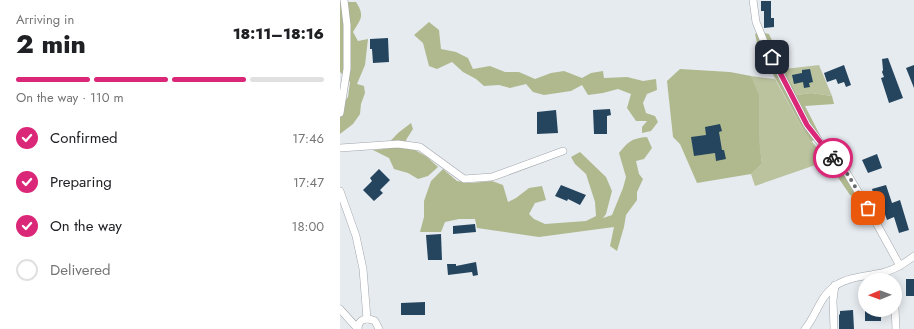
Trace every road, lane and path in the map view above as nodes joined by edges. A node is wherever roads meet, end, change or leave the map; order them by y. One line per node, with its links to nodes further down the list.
1 (344, 0): 3 (street)
2 (754, 0): 9 (street)
3 (342, 88): 4 (street)
4 (340, 113)
5 (340, 148): 6 (street)
6 (563, 151)
7 (340, 191): 15 (street)
8 (914, 256): 9 (street)
9 (900, 266): 10 (street)
10 (883, 273)
11 (858, 278): 12 (street)
12 (835, 286): 18 (street); 19 (street)
13 (342, 311): 15 (street); 16 (street)
14 (895, 317): 20 (street)
15 (365, 319): 16 (street); 17 (street)
16 (358, 328)
17 (379, 329)
18 (805, 329)
19 (834, 329)
20 (896, 329)

